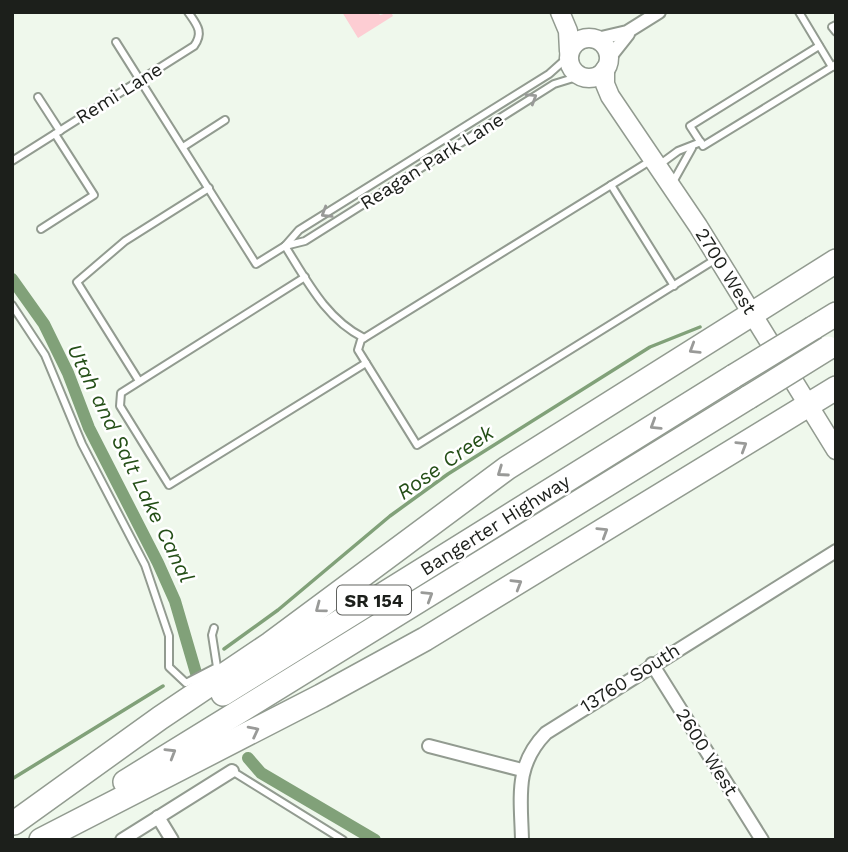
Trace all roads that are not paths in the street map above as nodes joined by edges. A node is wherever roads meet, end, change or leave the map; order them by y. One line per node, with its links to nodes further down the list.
1 (188, 12): 15 (lane, Remi Lane)
2 (660, 12): 6 (street)
3 (799, 12): 10 (lane)
4 (560, 13): 8 (main road); 11 (main road)
5 (836, 25): 7 (lane)
6 (636, 27): 8 (street); 12 (street)
7 (836, 32)
8 (595, 38): 11 (main road); 12 (main road)
9 (116, 43): 15 (lane, Reagan Park Lane)
10 (819, 46): 13 (lane); 20 (lane)
11 (569, 54): 14 (main road); 29 (lane, Reagan Park Lane, one-way to 29)
12 (607, 63): 14 (main road); 16 (main road, 2700 West)
13 (834, 65): 20 (lane)
14 (582, 77): 16 (main road, 2700 West); 29 (lane, Reagan Park Lane, one-way to 14)
15 (140, 80): 19 (lane, Remi Lane); 21 (lane, Reagan Park Lane)
16 (610, 96): 24 (main road, 2700 West)
17 (38, 97): 19 (lane)
18 (225, 120): 21 (lane)
19 (57, 133): 23 (lane, Remi Lane); 28 (lane)
20 (701, 142): 22 (lane)
21 (183, 147): 27 (lane, Reagan Park Lane)
22 (692, 148): 24 (lane); 26 (lane)
23 (12, 161)
24 (655, 163): 25 (lane); 26 (main road, 2700 West)
25 (611, 185): 33 (lane); 37 (lane)
26 (671, 186): 30 (main road, 2700 West)
27 (209, 188): 29 (lane, Reagan Park Lane); 40 (lane)
28 (41, 229)
29 (285, 246): 32 (lane)
30 (718, 258): 33 (lane); 35 (main road, 2700 West)
31 (836, 261): 35 (highway)
32 (305, 277): 37 (lane); 40 (lane)
33 (674, 286): 39 (lane)
34 (12, 305): 45 (lane)
35 (752, 313): 42 (main road, 2700 West); 51 (highway, one-way to 51)
36 (836, 314): 51 (highway, Bangerter Highway / SR 154, one-way to 51, bridge)
37 (364, 338): 39 (lane)
38 (832, 345): 51 (highway, Bangerter Highway / SR 154, one-way to 38, bridge)
39 (366, 363): 40 (lane)
40 (139, 381)
41 (836, 388): 42 (highway)
42 (808, 405): 43 (main road, 2700 West); 52 (highway, one-way to 42)
43 (836, 450)
44 (836, 551): 46 (street, 13760 South)
45 (214, 628)
46 (652, 664): 48 (street, 13760 South); 57 (street, 2600 West)
47 (429, 746): 48 (street)
48 (522, 770): 56 (street)
49 (232, 771): 50 (street); 55 (lane)
50 (158, 817): 53 (street); 54 (street)
51 (19, 829)
52 (41, 840)
53 (122, 840)
54 (172, 840)
55 (343, 840)
56 (522, 840)
57 (762, 840)

